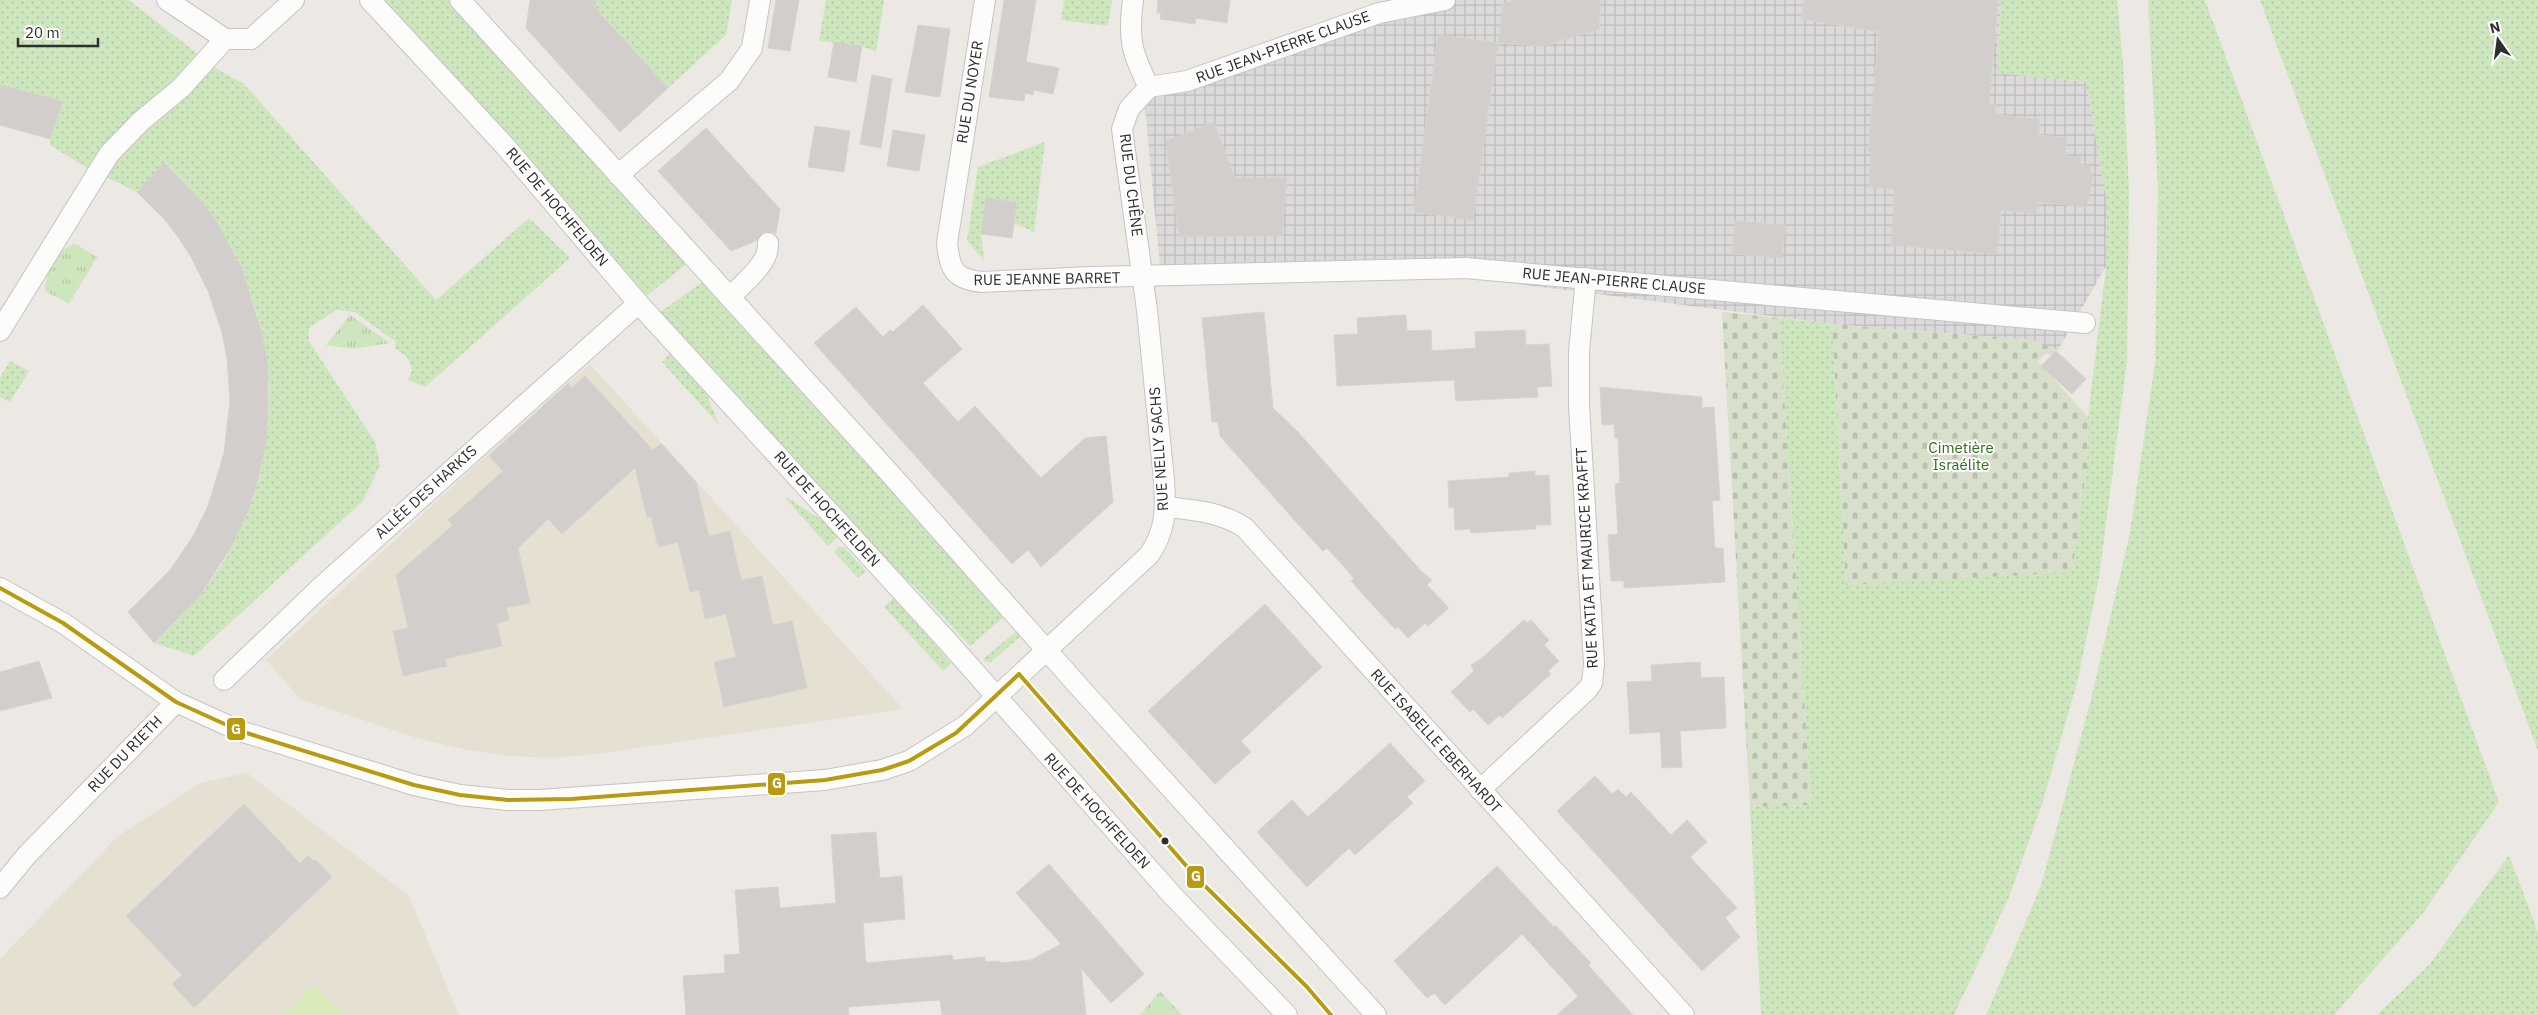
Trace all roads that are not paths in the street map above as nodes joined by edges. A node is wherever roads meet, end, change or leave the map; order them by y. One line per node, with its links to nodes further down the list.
1 (167, 0): 10 (street)
2 (294, 0): 10 (street)
3 (370, 0): 25 (street, RUE DE HOCHFELDEN)
4 (460, 0): 12 (street)
5 (760, 0): 12 (street)
6 (985, 0): 13 (street, RUE DU NOYER)
7 (1133, 0): 11 (street)
8 (1446, 0): 9 (street, RUE JEAN-PIERRE CLAUSE)
9 (1382, 6): 11 (street, RUE JEAN-PIERRE CLAUSE)
10 (225, 39): 20 (street)
11 (1149, 87): 15 (street, RUE DU CHÊNE)
12 (618, 174): 17 (street)
13 (956, 185): 15 (street, RUE JEANNE BARRET)
14 (768, 243): 17 (street)
15 (1142, 270): 16 (street, RUE JEAN-PIERRE CLAUSE); 21 (street, RUE NELLY SACHS)
16 (1586, 278): 19 (street, RUE JEAN-PIERRE CLAUSE); 27 (street, RUE KATIA ET MAURICE KRAFFT)
17 (730, 298): 23 (street)
18 (632, 309): 24 (street, ALLÉE DES HARKIS)
19 (2085, 323)
20 (0, 331)
21 (1166, 507): 23 (street, RUE NELLY SACHS); 27 (street, RUE ISABELLE EBERHARDT)
22 (0, 588): 26 (street)
23 (1047, 648): 25 (street, RUE NELLY SACHS); 30 (street)
24 (224, 680)
25 (994, 696): 26 (street); 29 (street, RUE DE HOCHFELDEN)
26 (176, 702): 28 (street, RUE DU RIETH)
27 (1480, 790): 31 (street, RUE ISABELLE EBERHARDT)
28 (0, 888)
29 (1287, 1015)
30 (1376, 1015)
31 (1684, 1015)

